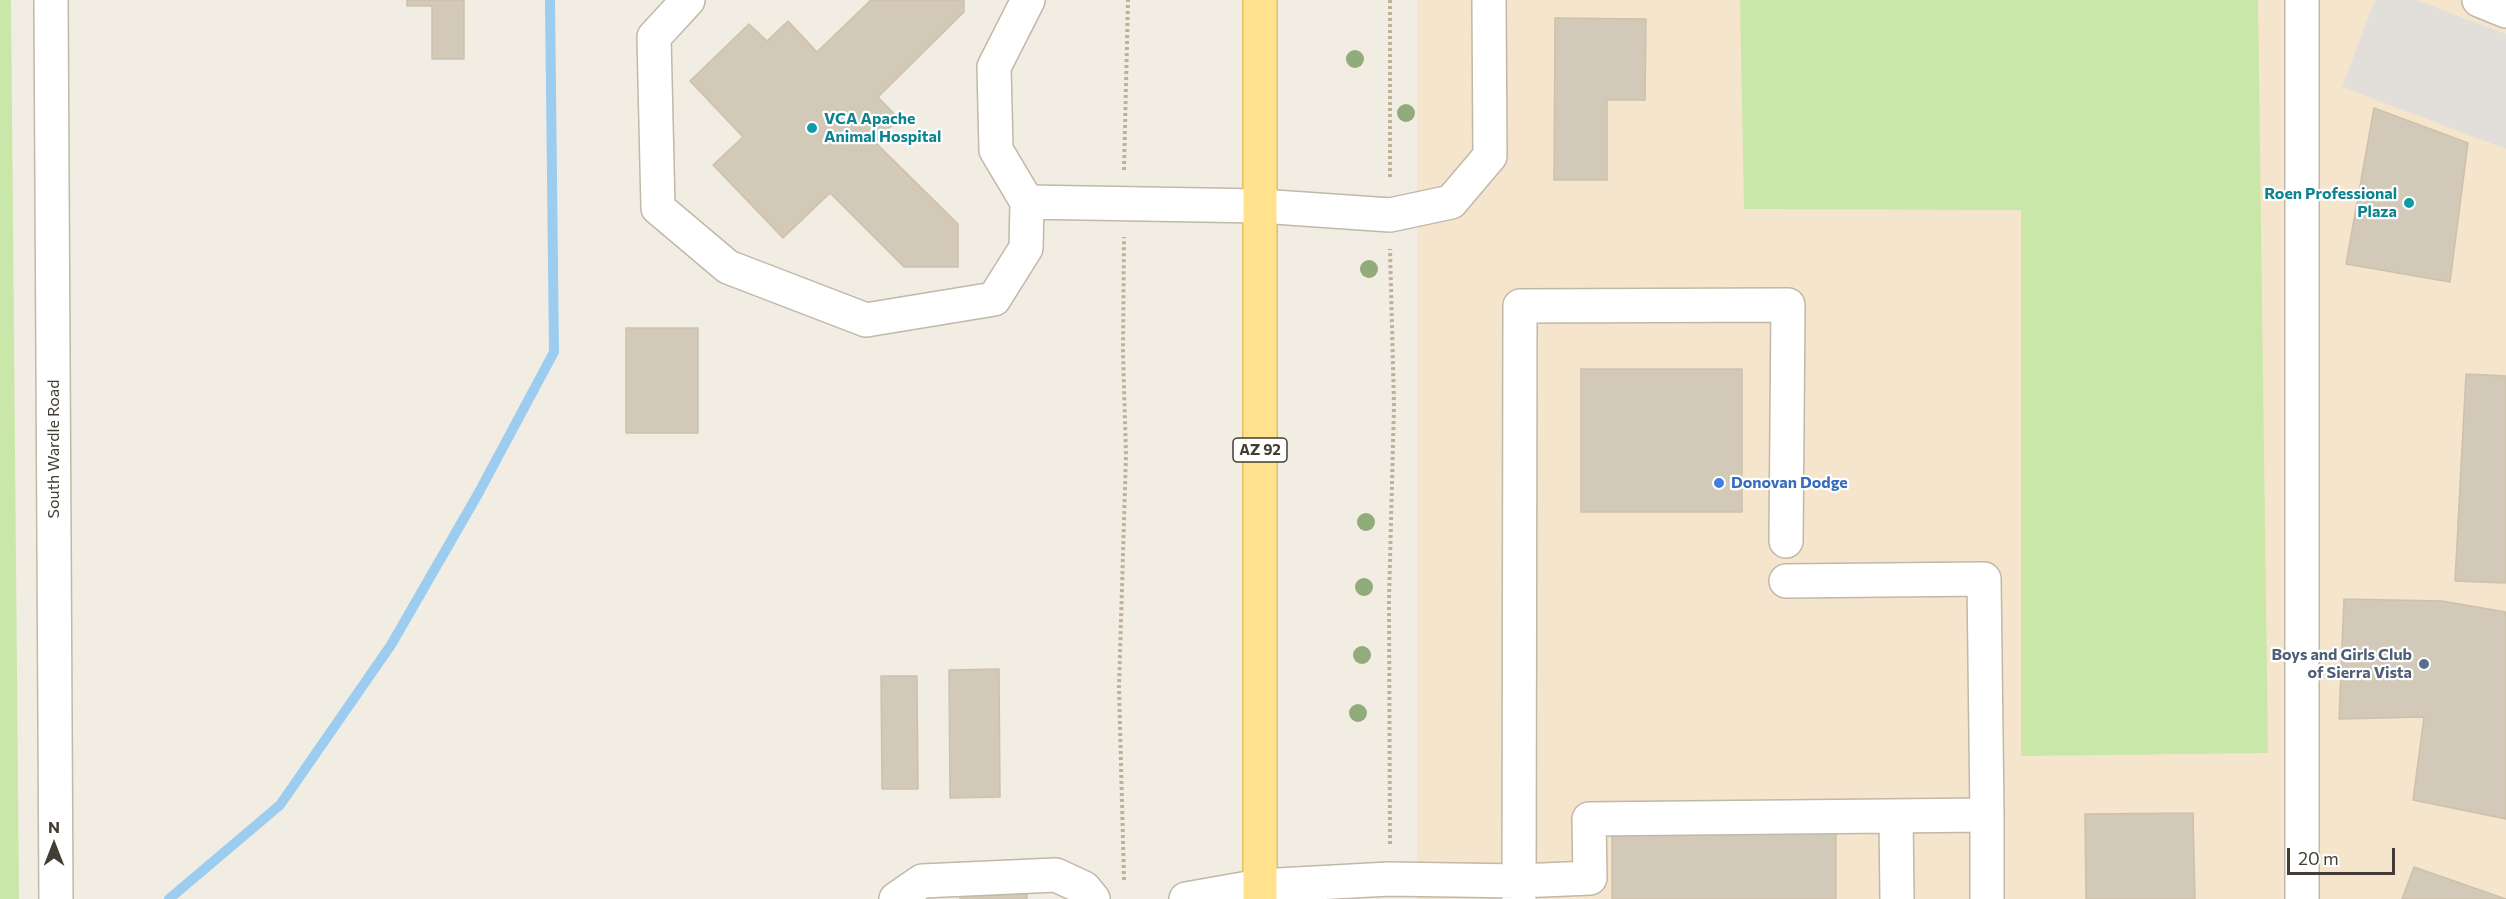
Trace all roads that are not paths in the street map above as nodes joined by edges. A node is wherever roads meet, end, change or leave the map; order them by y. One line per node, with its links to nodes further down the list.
1 (51, 0): 17 (street, South Wardle Road)
2 (688, 0): 9 (street)
3 (1028, 0): 9 (street)
4 (1260, 0): 10 (main road, AZ 92 / AZ 92)
5 (1489, 0): 10 (street)
6 (2302, 0): 23 (street)
7 (2480, 0): 8 (street)
8 (2506, 11)
9 (1028, 202): 10 (street)
10 (1260, 206): 16 (main road, AZ 92 / AZ 92)
11 (1786, 541): 15 (street)
12 (1786, 581): 13 (street)
13 (1987, 815): 14 (street); 22 (street)
14 (1896, 816): 15 (street); 21 (street)
15 (1519, 890): 16 (street)
16 (1260, 892): 20 (street)
17 (56, 899)
18 (896, 899): 19 (street)
19 (1093, 899)
20 (1186, 899)
21 (1897, 899)
22 (1987, 899)
23 (2302, 899)

